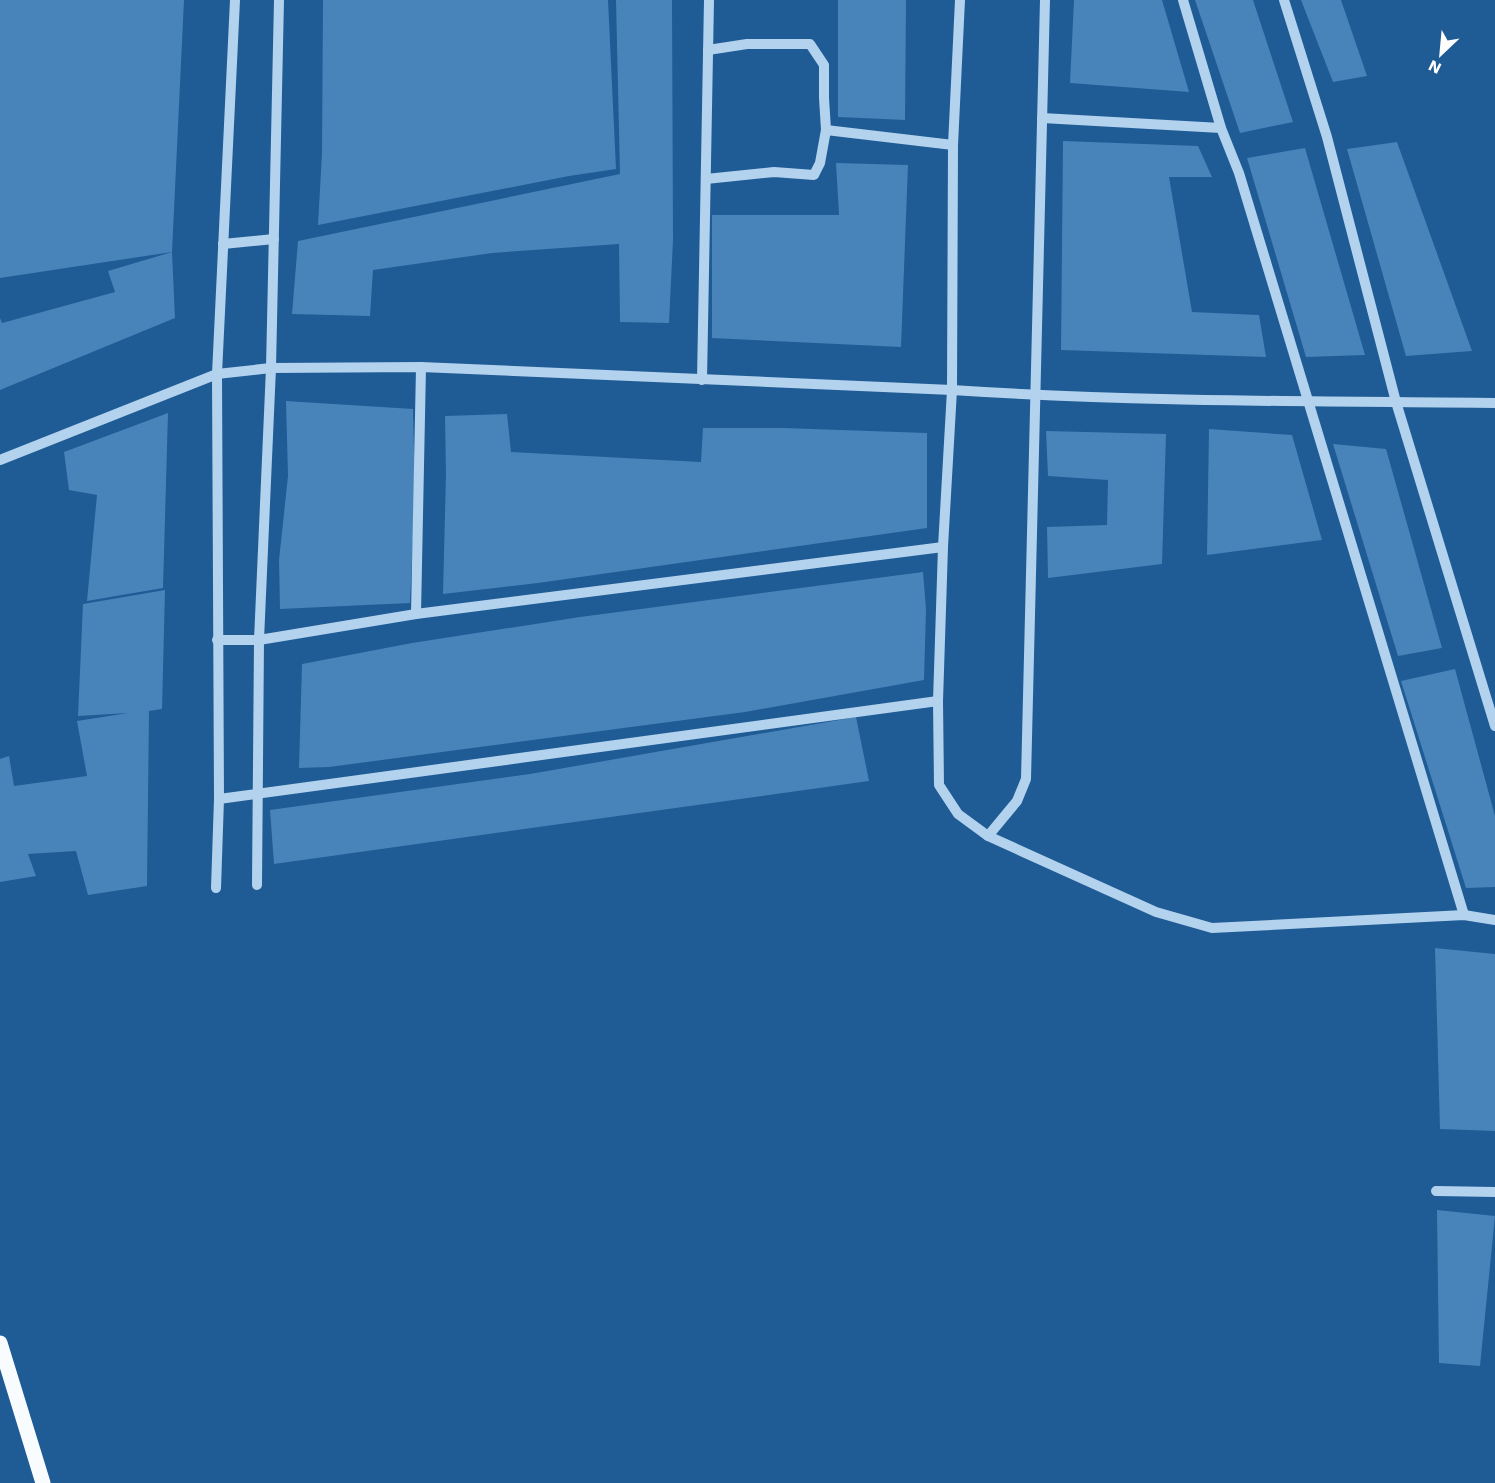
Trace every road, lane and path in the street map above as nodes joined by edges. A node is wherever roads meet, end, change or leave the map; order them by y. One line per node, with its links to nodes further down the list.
1 (236, 0): 15 (street)
2 (279, 0): 14 (street)
3 (709, 0): 8 (street)
4 (960, 0): 12 (street)
5 (1045, 0): 9 (street)
6 (1183, 0): 10 (street)
7 (1284, 0): 22 (street)
8 (708, 50): 11 (street); 13 (street)
9 (1042, 118): 10 (street); 21 (street)
10 (1221, 128): 23 (street)
11 (826, 130): 12 (street); 13 (street)
12 (953, 145): 20 (street)
13 (706, 179): 19 (street)
14 (274, 239): 15 (street); 17 (street)
15 (224, 244): 18 (street)
16 (421, 367): 17 (street); 19 (street); 27 (street)
17 (271, 368): 18 (street); 28 (street)
18 (217, 375): 25 (street); 29 (street)
19 (702, 380): 20 (street)
20 (952, 390): 21 (street); 26 (street)
21 (1036, 395): 23 (street); 34 (street)
22 (1396, 402): 23 (street); 24 (street); 31 (street)
23 (1308, 403): 37 (street)
24 (1495, 403)
25 (0, 460)
26 (944, 547): 27 (street); 30 (street)
27 (416, 614): 28 (street)
28 (259, 639): 29 (street); 32 (street)
29 (217, 640): 33 (street)
30 (938, 701): 32 (street); 34 (street)
31 (1495, 726)
32 (259, 795): 33 (street); 35 (street)
33 (219, 799): 36 (street)
34 (988, 836): 37 (street)
35 (257, 885)
36 (216, 888)
37 (1464, 915): 38 (street)
38 (1495, 920)
39 (1436, 1191): 40 (street)
40 (1495, 1192)
41 (0, 1343): 42 (main road)
42 (43, 1483)

